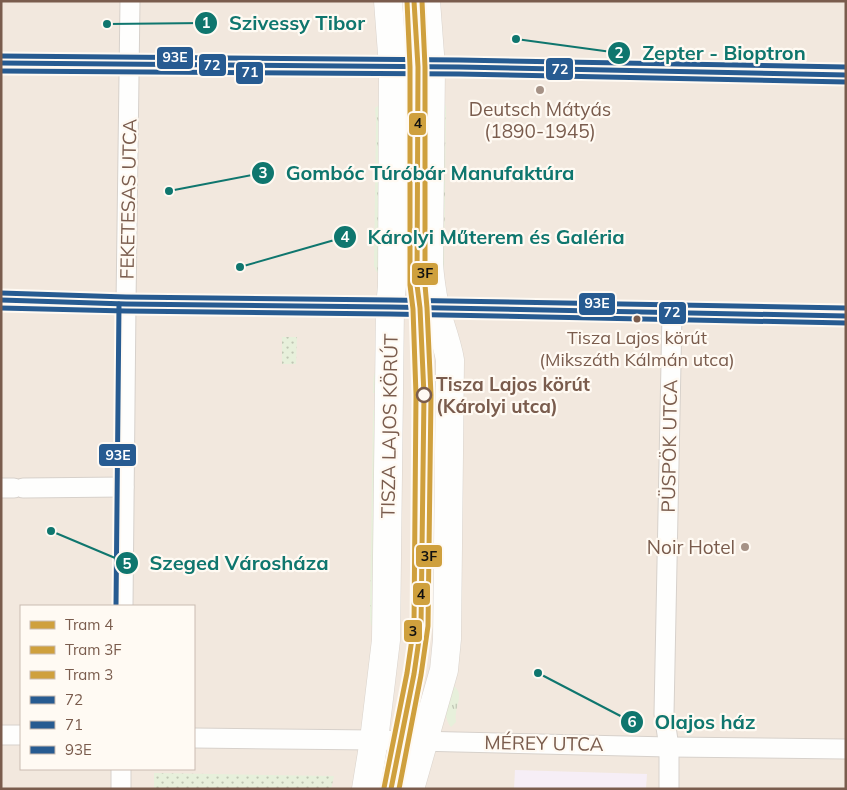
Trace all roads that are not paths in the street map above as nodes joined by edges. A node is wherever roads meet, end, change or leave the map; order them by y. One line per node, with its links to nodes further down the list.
1 (130, 1): 5 (street, FEKETESAS UTCA)
2 (388, 1): 6 (street, TISZA LAJOS KÖRÚT)
3 (426, 1): 6 (street, TISZA LAJOS KÖRÚT)
4 (1, 63): 5 (street)
5 (130, 65): 6 (street); 9 (street, FEKETESAS UTCA)
6 (411, 67): 7 (street); 10 (street, TISZA LAJOS KÖRÚT); 10 (street, TISZA LAJOS KÖRÚT)
7 (846, 75)
8 (1, 300): 9 (street)
9 (126, 304): 10 (street); 13 (street, FEKETESAS UTCA)
10 (413, 308): 11 (street); 19 (street, TISZA LAJOS KÖRÚT); 20 (street, TISZA LAJOS KÖRÚT)
11 (672, 313): 12 (street); 21 (street, PÜSPÖK UTCA)
12 (846, 316)
13 (124, 487): 14 (street); 15 (street, FEKETESAS UTCA)
14 (13, 488)
15 (123, 605)
16 (1, 735): 17 (street)
17 (20, 735)
18 (195, 738): 19 (street, MÉREY UTCA)
19 (374, 740): 20 (street, MÉREY UTCA); 25 (street, TISZA LAJOS KÖRÚT)
20 (423, 742): 21 (street, MÉREY UTCA); 26 (street, TISZA LAJOS KÖRÚT)
21 (669, 746): 22 (street, MÉREY UTCA); 27 (street, PÜSPÖK UTCA)
22 (846, 749)
23 (121, 770): 24 (street)
24 (121, 789)
25 (366, 789)
26 (410, 789)
27 (669, 789)

